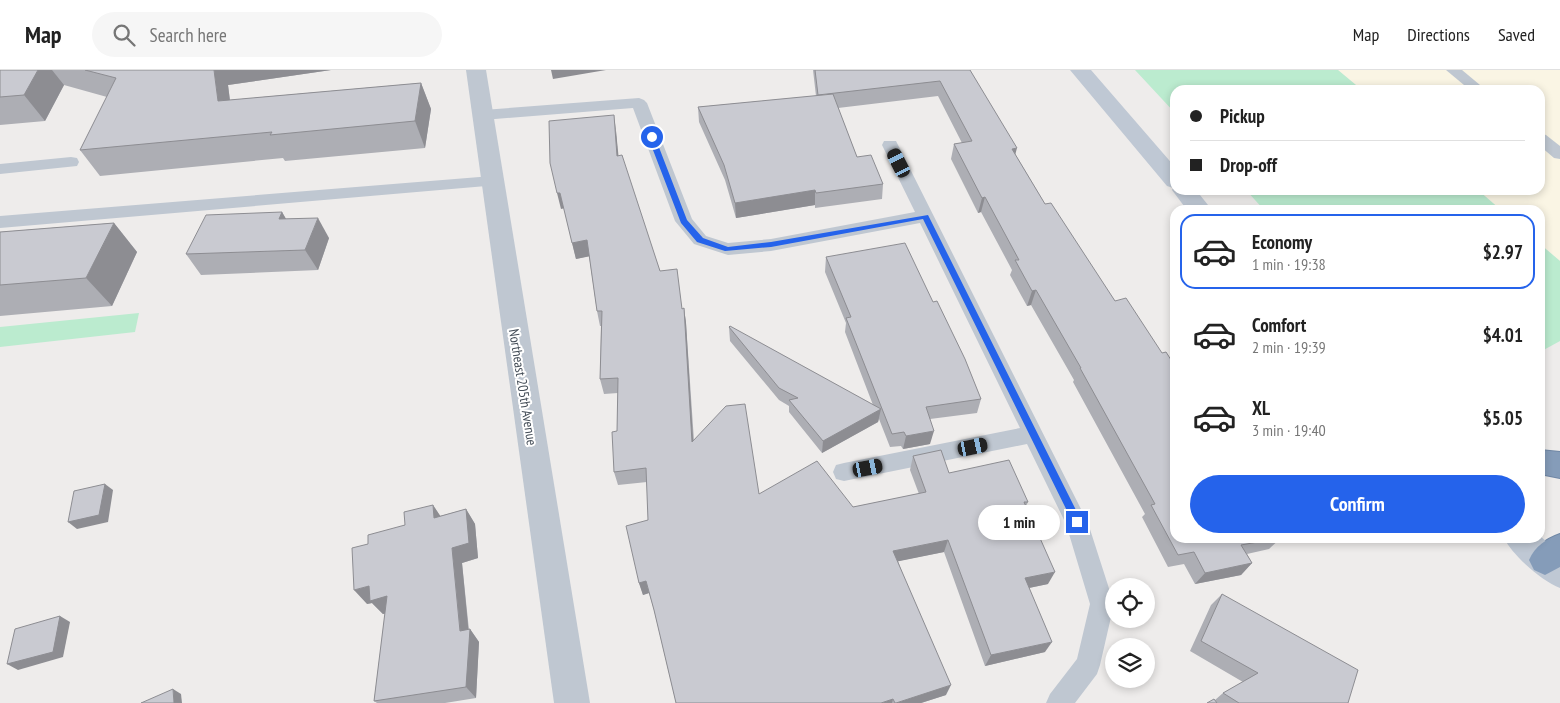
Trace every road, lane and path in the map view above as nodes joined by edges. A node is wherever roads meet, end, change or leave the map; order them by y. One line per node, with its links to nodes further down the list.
1 (476, 70): 5 (street, Northeast 205th Avenue)
2 (1080, 70): 11 (main road)
3 (1453, 70): 4 (lane)
4 (1472, 85)
5 (483, 115): 12 (street, Northeast 205th Avenue); 15 (lane)
6 (1545, 142): 8 (lane)
7 (890, 145): 15 (lane)
8 (1559, 152)
9 (71, 162): 10 (lane)
10 (1, 170)
11 (1170, 175)
12 (492, 181): 16 (lane); 23 (street, Northeast 205th Avenue)
13 (1187, 195): 14 (main road)
14 (1196, 205)
15 (925, 216): 17 (lane)
16 (0, 222)
17 (1033, 434): 20 (lane); 24 (lane)
18 (1545, 462): 19 (highway)
19 (1560, 464)
20 (844, 472)
21 (1528, 543): 22 (main road)
22 (1555, 560)
23 (572, 703)
24 (1059, 703)

